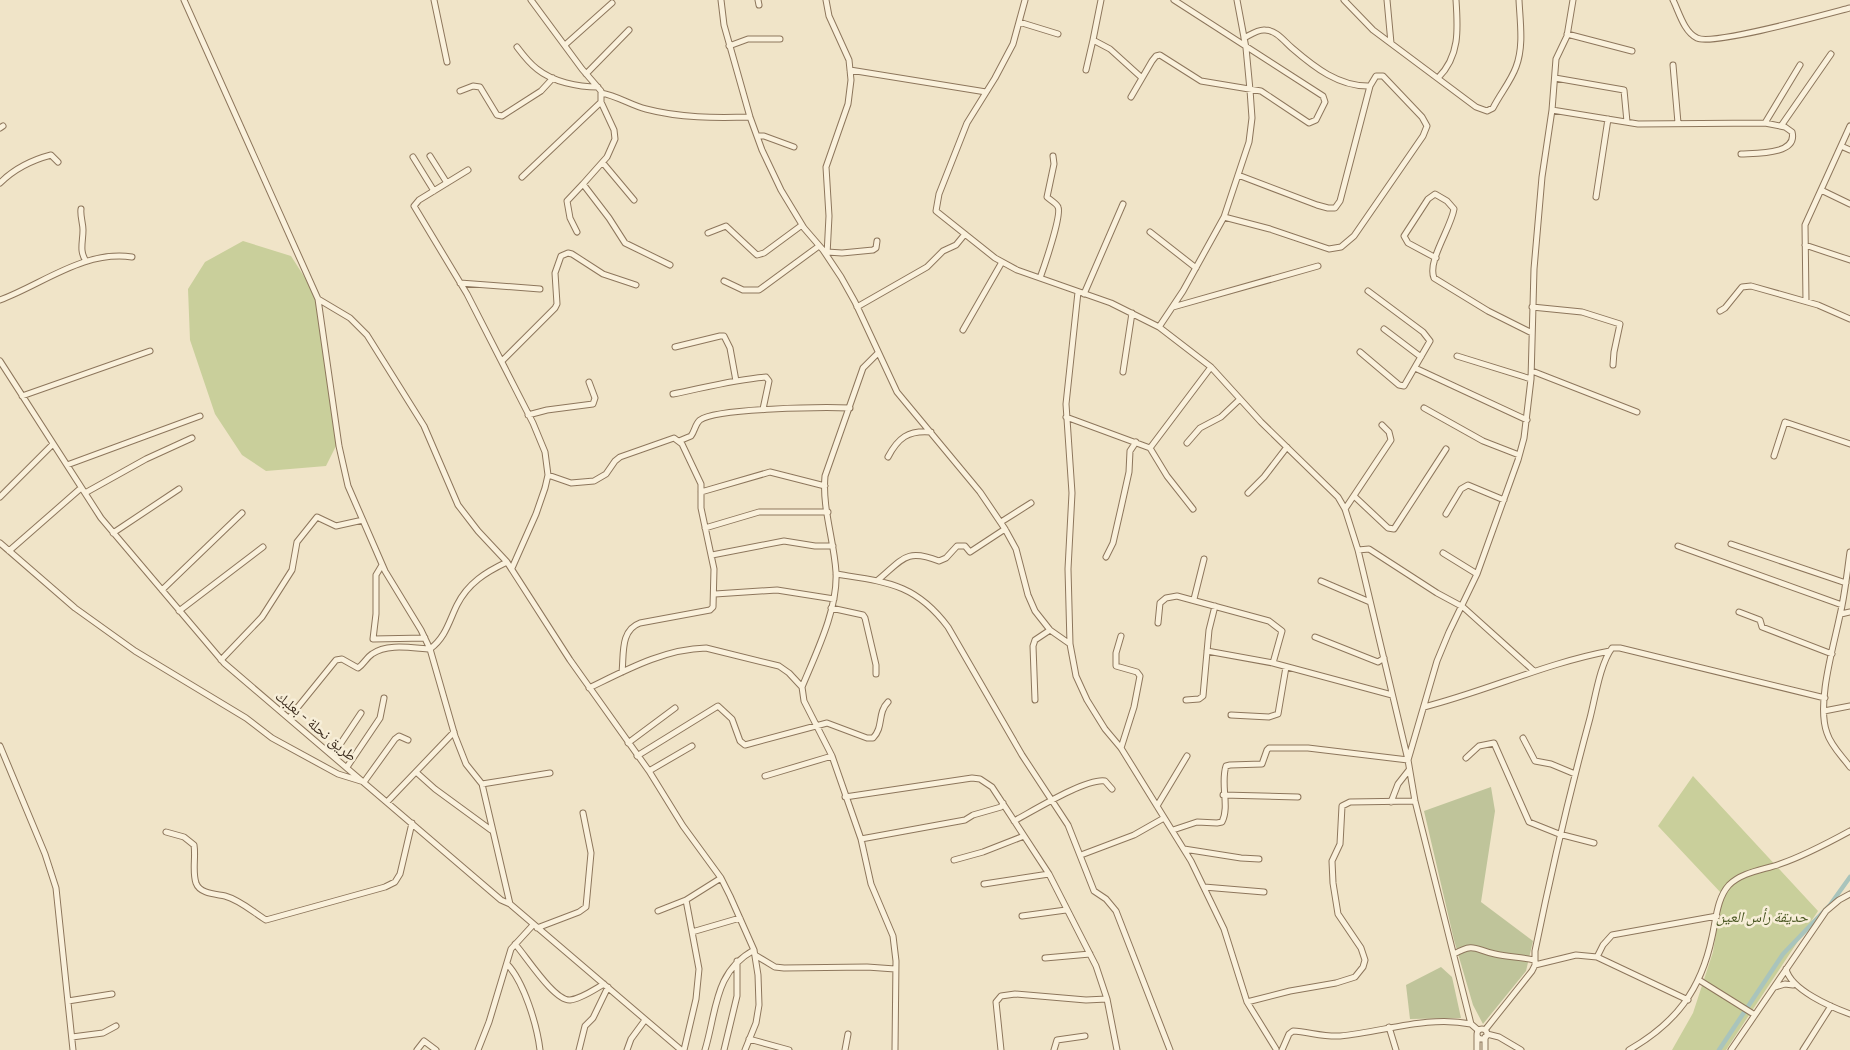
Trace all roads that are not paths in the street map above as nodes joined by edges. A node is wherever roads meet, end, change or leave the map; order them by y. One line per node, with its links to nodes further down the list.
1 (184, 0): 105 (street)
2 (434, 0): 32 (street)
3 (531, 0): 26 (street)
4 (721, 0): 27 (street)
5 (826, 0): 35 (street)
6 (1025, 0): 18 (street)
7 (1101, 0): 24 (street)
8 (1174, 0): 29 (street)
9 (1237, 0): 22 (street)
10 (1344, 0): 25 (street)
11 (1387, 0): 25 (street)
12 (1455, 0): 40 (street)
13 (1519, 0): 40 (street)
14 (1573, 0): 21 (street)
15 (1673, 0): 17 (street)
16 (612, 3): 26 (street)
17 (1850, 8)
18 (1019, 22): 20 (street); 46 (street)
19 (629, 30): 37 (street)
20 (1058, 34)
21 (1568, 34): 30 (street); 41 (street)
22 (1244, 38): 29 (street); 42 (street)
23 (780, 39): 27 (street)
24 (1094, 40): 36 (street); 39 (street)
25 (1391, 43): 40 (street)
26 (565, 45): 37 (street)
27 (729, 46): 50 (street)
28 (517, 47): 38 (street)
29 (1246, 48): 44 (street); 44 (street)
30 (1632, 51)
31 (1831, 54): 55 (street)
32 (447, 62)
33 (1673, 65): 53 (street)
34 (1800, 65): 54 (street)
35 (850, 70): 46 (street); 89 (street)
36 (1086, 70)
37 (586, 74): 43 (street)
38 (553, 78): 43 (street); 45 (street)
39 (1142, 78): 44 (street); 47 (street)
40 (1438, 78)
41 (1555, 78): 49 (street); 52 (street)
42 (1370, 86): 68 (street); 80 (street)
43 (600, 90): 48 (street); 50 (street)
44 (1250, 90): 68 (street)
45 (460, 91)
46 (987, 92): 85 (street)
47 (1131, 97)
48 (601, 102): 66 (street); 69 (street)
49 (1552, 110): 51 (street); 108 (street)
50 (750, 117): 57 (street)
51 (1608, 119): 52 (street); 75 (street)
52 (1627, 123): 53 (street)
53 (1678, 123): 54 (street)
54 (1765, 123): 55 (street)
55 (1782, 126): 61 (street)
56 (1850, 126): 58 (street)
57 (757, 136): 59 (street); 81 (street)
58 (1841, 146): 60 (street); 73 (street)
59 (794, 147)
60 (1850, 150)
61 (1741, 154)
62 (430, 156): 71 (street)
63 (1053, 156): 98 (street)
64 (413, 157): 74 (street)
65 (58, 162): 70 (street)
66 (603, 163): 72 (street); 76 (street)
67 (468, 170): 71 (street)
68 (1238, 175): 80 (street)
69 (522, 177)
70 (0, 183)
71 (447, 183): 74 (street)
72 (583, 184): 82 (street); 95 (street)
73 (1821, 190): 78 (street); 87 (street)
74 (434, 192): 100 (street)
75 (1596, 197)
76 (634, 200)
77 (1123, 204): 104 (street)
78 (1850, 204)
79 (81, 209): 93 (street)
80 (1224, 217): 97 (street)
81 (802, 225): 84 (street); 88 (street)
82 (577, 232)
83 (1150, 232): 97 (street)
84 (708, 233)
85 (965, 234): 94 (street); 109 (street)
86 (877, 241): 89 (street)
87 (1805, 245): 92 (street); 107 (street)
88 (819, 246): 89 (street); 99 (street)
89 (827, 253): 109 (street)
90 (132, 257): 93 (street)
91 (1436, 258): 91 (street); 117 (street)
92 (1850, 260)
93 (86, 261): 106 (street)
94 (1002, 262): 98 (street); 116 (street)
95 (670, 265)
96 (1318, 266): 110 (street)
97 (1196, 268): 110 (street)
98 (1040, 278): 104 (street)
99 (724, 281)
100 (460, 283): 102 (street); 125 (street)
101 (636, 285): 125 (street)
102 (540, 289)
103 (1368, 291): 123 (street)
104 (1081, 293): 112 (street); 143 (street)
105 (318, 299): 175 (street); 192 (street)
106 (0, 300)
107 (1806, 302): 111 (street); 113 (street)
108 (1532, 306): 117 (street); 126 (street)
109 (857, 307): 121 (street)
110 (1172, 308): 114 (street)
111 (1720, 311)
112 (1132, 313): 114 (street); 130 (street)
113 (1850, 319)
114 (1159, 327): 127 (street)
115 (1384, 329): 123 (street)
116 (963, 330)
117 (1532, 333): 129 (street)
118 (675, 347): 132 (street)
119 (150, 351): 135 (street)
120 (1360, 352): 128 (street)
121 (878, 353): 137 (street); 146 (street)
122 (1457, 356): 131 (street)
123 (1421, 357): 128 (street)
124 (0, 361): 135 (street, طريق نحلة - بعلبك)
125 (502, 361): 141 (street)
126 (1613, 365)
127 (1211, 367): 136 (street); 154 (street)
128 (1415, 368): 144 (street)
129 (1532, 371): 131 (street); 140 (street)
130 (1124, 372)
131 (1531, 380): 144 (street)
132 (736, 381): 134 (street); 139 (street)
133 (589, 382): 141 (street)
134 (673, 394)
135 (22, 396): 151 (street, طريق نحلة - بعلبك)
136 (1240, 399): 150 (street); 153 (street)
137 (850, 408): 139 (street); 161 (street)
138 (1424, 408): 156 (street)
139 (763, 409): 148 (street)
140 (1637, 412)
141 (528, 415): 160 (street)
142 (200, 416): 159 (street)
143 (1066, 417): 149 (street); 219 (street)
144 (1527, 420): 156 (street)
145 (1382, 425): 166 (street)
146 (931, 432): 158 (street); 176 (street)
147 (192, 438): 163 (street)
148 (679, 441): 160 (street); 164 (street)
149 (1136, 442): 154 (street); 190 (street)
150 (1187, 443)
151 (53, 444): 159 (street, طريق نحلة - بعلبك); 167 (street)
152 (1850, 444): 157 (street)
153 (1287, 447): 165 (street); 171 (street)
154 (1150, 448): 170 (street)
155 (1446, 449): 166 (street)
156 (1519, 455): 168 (street)
157 (1774, 456)
158 (888, 457)
159 (67, 465): 163 (street, طريق نحلة - بعلبك)
160 (548, 475): 194 (street)
161 (825, 486): 164 (street); 172 (street)
162 (179, 489): 179 (street)
163 (83, 491): 179 (street, طريق نحلة - بعلبك); 186 (street)
164 (701, 492): 177 (street)
165 (1248, 494)
166 (1354, 496): 171 (street)
167 (0, 497)
168 (1504, 500): 174 (street); 196 (street)
169 (1031, 503): 176 (street)
170 (1193, 509)
171 (1345, 509): 185 (street)
172 (828, 512): 177 (street); 182 (street)
173 (242, 513): 200 (street)
174 (1446, 514)
175 (363, 520): 193 (street); 226 (street)
176 (1001, 522): 178 (street)
177 (705, 528): 189 (street)
178 (1005, 528): 197 (street); 214 (street)
179 (113, 533): 200 (street, طريق نحلة - بعلبك)
180 (0, 543): 186 (street)
181 (1731, 544): 199 (street)
182 (833, 546): 189 (street); 195 (street)
183 (1678, 546): 205 (street)
184 (263, 548): 209 (street)
185 (1358, 550): 204 (street); 207 (street)
186 (9, 551): 271 (street)
187 (1850, 552): 199 (street)
188 (1443, 553): 196 (street)
189 (712, 555): 201 (street)
190 (1106, 557)
191 (1204, 559): 203 (street)
192 (507, 562): 194 (street); 220 (street)
193 (382, 565): 217 (street); 218 (street)
194 (512, 568): 232 (street)
195 (836, 574): 197 (street); 202 (street)
196 (1477, 574): 207 (street)
197 (878, 580): 277 (street)
198 (1321, 580): 204 (street)
199 (1846, 583): 205 (street)
200 (162, 590): 209 (street, طريق نحلة - بعلبك)
201 (715, 594): 202 (street); 230 (street)
202 (834, 599): 208 (street)
203 (1194, 599): 206 (street); 213 (street)
204 (1370, 602): 225 (street)
205 (1842, 605): 212 (street)
206 (1215, 606): 222 (street); 227 (street)
207 (1462, 607): 229 (street); 241 (street)
208 (831, 608): 231 (street); 233 (street)
209 (179, 611): 226 (street, طريق نحلة - بعلبك)
210 (1739, 612): 224 (street)
211 (1850, 612): 212 (street)
212 (1841, 614): 224 (street)
213 (1158, 623)
214 (1050, 630): 219 (street); 237 (street)
215 (1120, 636): 256 (street)
216 (1315, 637): 225 (street)
217 (425, 638): 218 (street); 220 (street)
218 (385, 640): 221 (street)
219 (1070, 644): 256 (street)
220 (430, 648): 221 (street); 248 (street)
221 (385, 649): 246 (street)
222 (1207, 651): 227 (street); 238 (street)
223 (1610, 651): 229 (street); 236 (street); 269 (street)
224 (1832, 654): 236 (street)
225 (1384, 658): 234 (street)
226 (221, 660): 246 (street, طريق نحلة - بعلبك)
227 (1273, 663): 228 (street)
228 (1286, 667): 234 (street); 245 (street)
229 (1534, 671): 241 (street)
230 (622, 672): 232 (street); 233 (street)
231 (876, 674)
232 (589, 687): 253 (street)
233 (802, 687): 247 (street)
234 (1392, 695): 250 (street)
235 (384, 698): 263 (street)
236 (1825, 698): 243 (street)
237 (1035, 700)
238 (1186, 700)
239 (888, 702): 247 (street)
240 (1850, 706): 243 (street)
241 (1424, 707): 249 (street)
242 (675, 708): 253 (street)
243 (1824, 711): 264 (street)
244 (361, 713): 257 (street)
245 (1232, 715)
246 (289, 718): 257 (street, طريق نحلة - بعلبك)
247 (816, 726): 258 (street); 259 (street)
248 (454, 732): 267 (street); 272 (street)
249 (1416, 734): 250 (street); 262 (street)
250 (1402, 735): 262 (street)
251 (1523, 738): 269 (street)
252 (408, 740): 271 (street)
253 (628, 743): 258 (street)
254 (0, 746): 332 (street)
255 (692, 746): 266 (street)
256 (1121, 748): 282 (street)
257 (331, 754): 263 (street, طريق نحلة - بعلبك)
258 (637, 756): 266 (street)
259 (832, 756): 270 (street); 275 (street)
260 (1187, 756): 282 (street)
261 (1466, 758): 291 (street)
262 (1408, 760): 265 (street); 274 (street)
263 (347, 767): 271 (street, طريق نحلة - بعلبك)
264 (1850, 767)
265 (1409, 770): 278 (street); 280 (street)
266 (649, 771): 300 (street)
267 (416, 772): 279 (street); 288 (street)
268 (550, 772): 272 (street)
269 (1575, 774): 291 (street)
270 (765, 776)
271 (364, 782): 279 (street, طريق نحلة - بعلبك)
272 (482, 784): 288 (street)
273 (1112, 789): 277 (street)
274 (1223, 795): 276 (street); 287 (street)
275 (846, 797): 281 (street); 293 (street)
276 (1298, 797)
277 (1051, 801): 285 (street); 296 (street)
278 (1415, 801): 280 (street); 317 (street)
279 (387, 802): 286 (street, طريق نحلة - بعلبك)
280 (1390, 802): 333 (street)
281 (1004, 803): 285 (street); 293 (street)
282 (1157, 806): 284 (street)
283 (583, 813): 312 (street)
284 (1164, 818): 287 (street); 296 (street)
285 (1014, 821): 292 (street)
286 (412, 823): 290 (street); 306 (street, طريق نحلة - بعلبك)
287 (1173, 830): 295 (street)
288 (492, 831): 306 (street)
289 (1850, 831): 310 (street)
290 (166, 832)
291 (1560, 834): 294 (street); 321 (street)
292 (1024, 836): 298 (street); 299 (street)
293 (861, 839): 323 (street)
294 (1594, 843)
295 (1184, 849): 297 (street); 302 (street)
296 (1081, 855): 365 (street)
297 (1259, 859)
298 (954, 860)
299 (1049, 874): 301 (street); 307 (street)
300 (721, 878): 305 (street); 311 (street)
301 (984, 884)
302 (1204, 887): 303 (street); 333 (street)
303 (1264, 892)
304 (1850, 894): 324 (street)
305 (686, 900): 308 (street); 313 (street)
306 (510, 904): 312 (street, طريق نحلة - بعلبك)
307 (1066, 910): 309 (street); 316 (street)
308 (658, 911)
309 (1022, 916)
310 (1717, 916): 318 (street); 325 (street)
311 (740, 918): 313 (street); 315 (street)
312 (535, 927): 314 (street); 326 (street, طريق نحلة - بعلبك)
313 (692, 932): 355 (street)
314 (515, 944): 322 (street); 326 (street)
315 (755, 953): 320 (street); 323 (street); 346 (street)
316 (1090, 954): 319 (street); 330 (street)
317 (1454, 954): 321 (street); 338 (street)
318 (1597, 957): 321 (street); 331 (street)
319 (1045, 958)
320 (737, 961): 356 (street); 357 (street)
321 (1535, 962): 343 (street)
322 (507, 964): 351 (street); 352 (street)
323 (895, 969): 361 (street)
324 (1786, 969): 327 (street); 328 (street)
325 (1699, 980): 331 (street); 335 (street)
326 (606, 985): 337 (street, طريق نحلة - بعلبك); 353 (street)
327 (1795, 985): 328 (street); 334 (street)
328 (1774, 987): 335 (street)
329 (112, 994): 332 (street)
330 (1107, 999): 362 (street); 364 (street)
331 (1688, 1000): 370 (street)
332 (68, 1001): 345 (street)
333 (1247, 1002): 347 (street)
334 (1830, 1006): 336 (street); 372 (street)
335 (1753, 1013): 371 (street)
336 (1850, 1014)
337 (645, 1020): 354 (street); 355 (street, طريق نحلة - بعلبك)
338 (1471, 1024): 340 (street); 341 (street)
339 (116, 1026): 345 (street)
340 (1389, 1028): 347 (street); 366 (street)
341 (1478, 1033): 343 (street); 343 (street); 367 (street)
342 (848, 1034): 360 (street)
343 (1486, 1034): 368 (street); 369 (street)
344 (1085, 1036): 363 (street)
345 (72, 1037): 348 (street)
346 (749, 1039): 358 (street); 359 (street)
347 (1279, 1049)
348 (73, 1050)
349 (417, 1050): 350 (street)
350 (436, 1050)
351 (478, 1050)
352 (540, 1050)
353 (579, 1050)
354 (627, 1050)
355 (682, 1050)
356 (705, 1050)
357 (724, 1050)
358 (745, 1050)
359 (789, 1050)
360 (845, 1050)
361 (895, 1050)
362 (1001, 1050)
363 (1054, 1050)
364 (1117, 1050)
365 (1170, 1050)
366 (1396, 1050)
367 (1477, 1050)
368 (1485, 1050)
369 (1521, 1050)
370 (1629, 1050)
371 (1731, 1050)
372 (1803, 1050)

